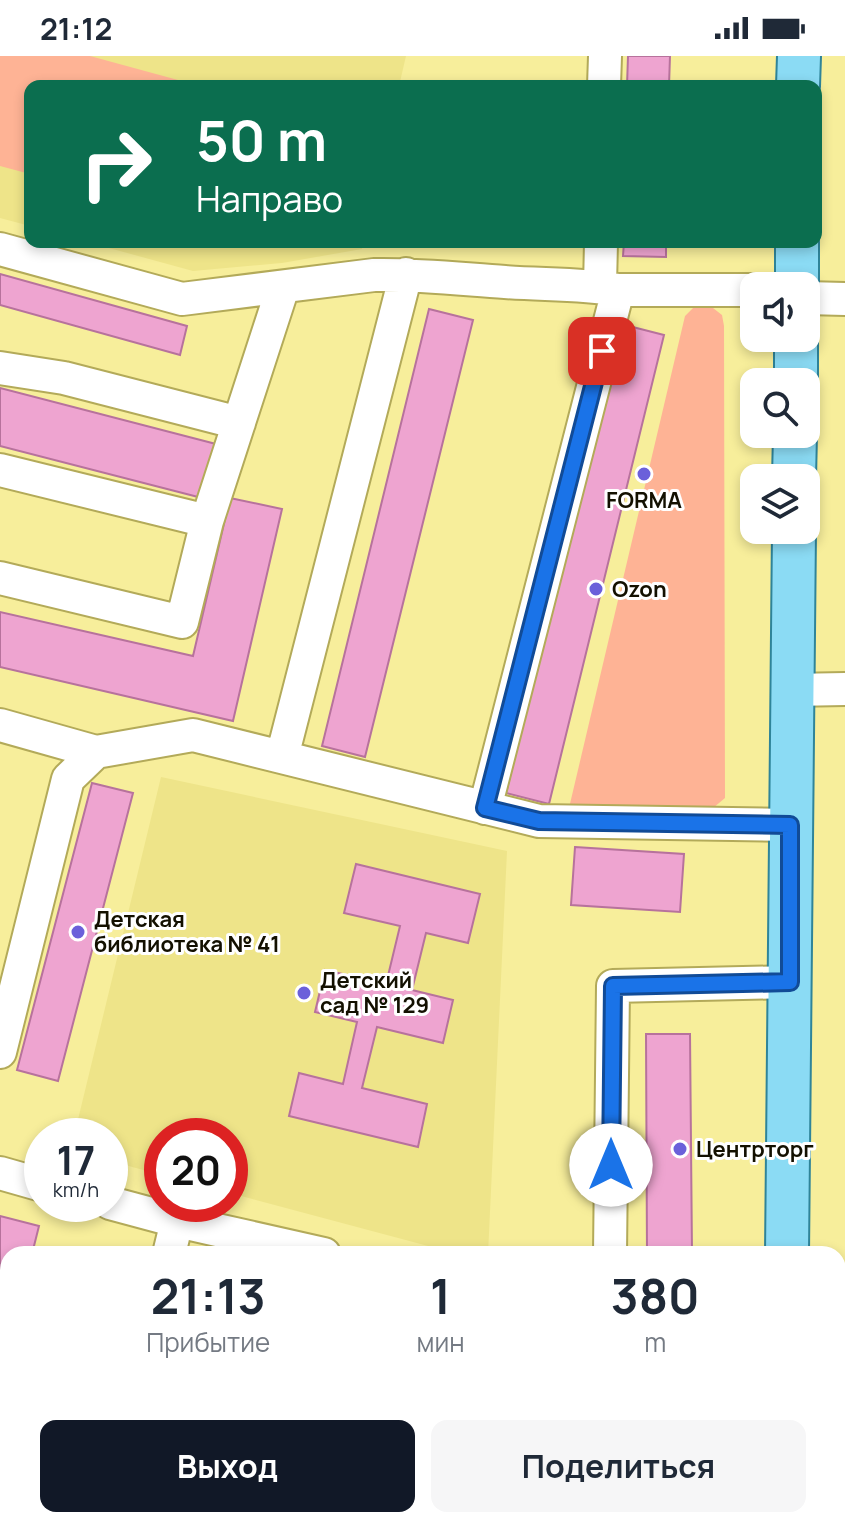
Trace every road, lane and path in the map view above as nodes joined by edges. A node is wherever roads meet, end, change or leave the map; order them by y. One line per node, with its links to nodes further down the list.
1 (605, 56): 3 (lane)
2 (799, 56): 4 (main road)
3 (604, 80)
4 (798, 80)
5 (602, 248): 11 (lane)
6 (797, 248): 8 (main road)
7 (0, 249): 10 (lane)
8 (797, 272)
9 (406, 274): 10 (lane); 11 (lane); 25 (lane)
10 (283, 287): 16 (lane)
11 (609, 288): 12 (lane); 26 (lane)
12 (740, 290)
13 (820, 298): 14 (lane)
14 (845, 299)
15 (0, 368): 16 (lane)
16 (239, 423): 18 (lane)
17 (0, 470): 18 (lane)
18 (207, 521): 20 (lane)
19 (794, 544): 22 (main road)
20 (0, 578)
21 (845, 689): 22 (lane)
22 (791, 690): 27 (main road)
23 (0, 725): 24 (lane)
24 (96, 752): 25 (lane); 29 (lane)
25 (282, 757): 26 (lane)
26 (485, 808): 27 (lane)
27 (790, 825): 28 (main road)
28 (790, 982): 36 (lane); 37 (main road)
29 (0, 1052)
30 (0, 1173): 31 (lane)
31 (24, 1180)
32 (177, 1222): 34 (lane)
33 (181, 1222): 35 (lane)
34 (171, 1246)
35 (288, 1246)
36 (610, 1246)
37 (787, 1246)

